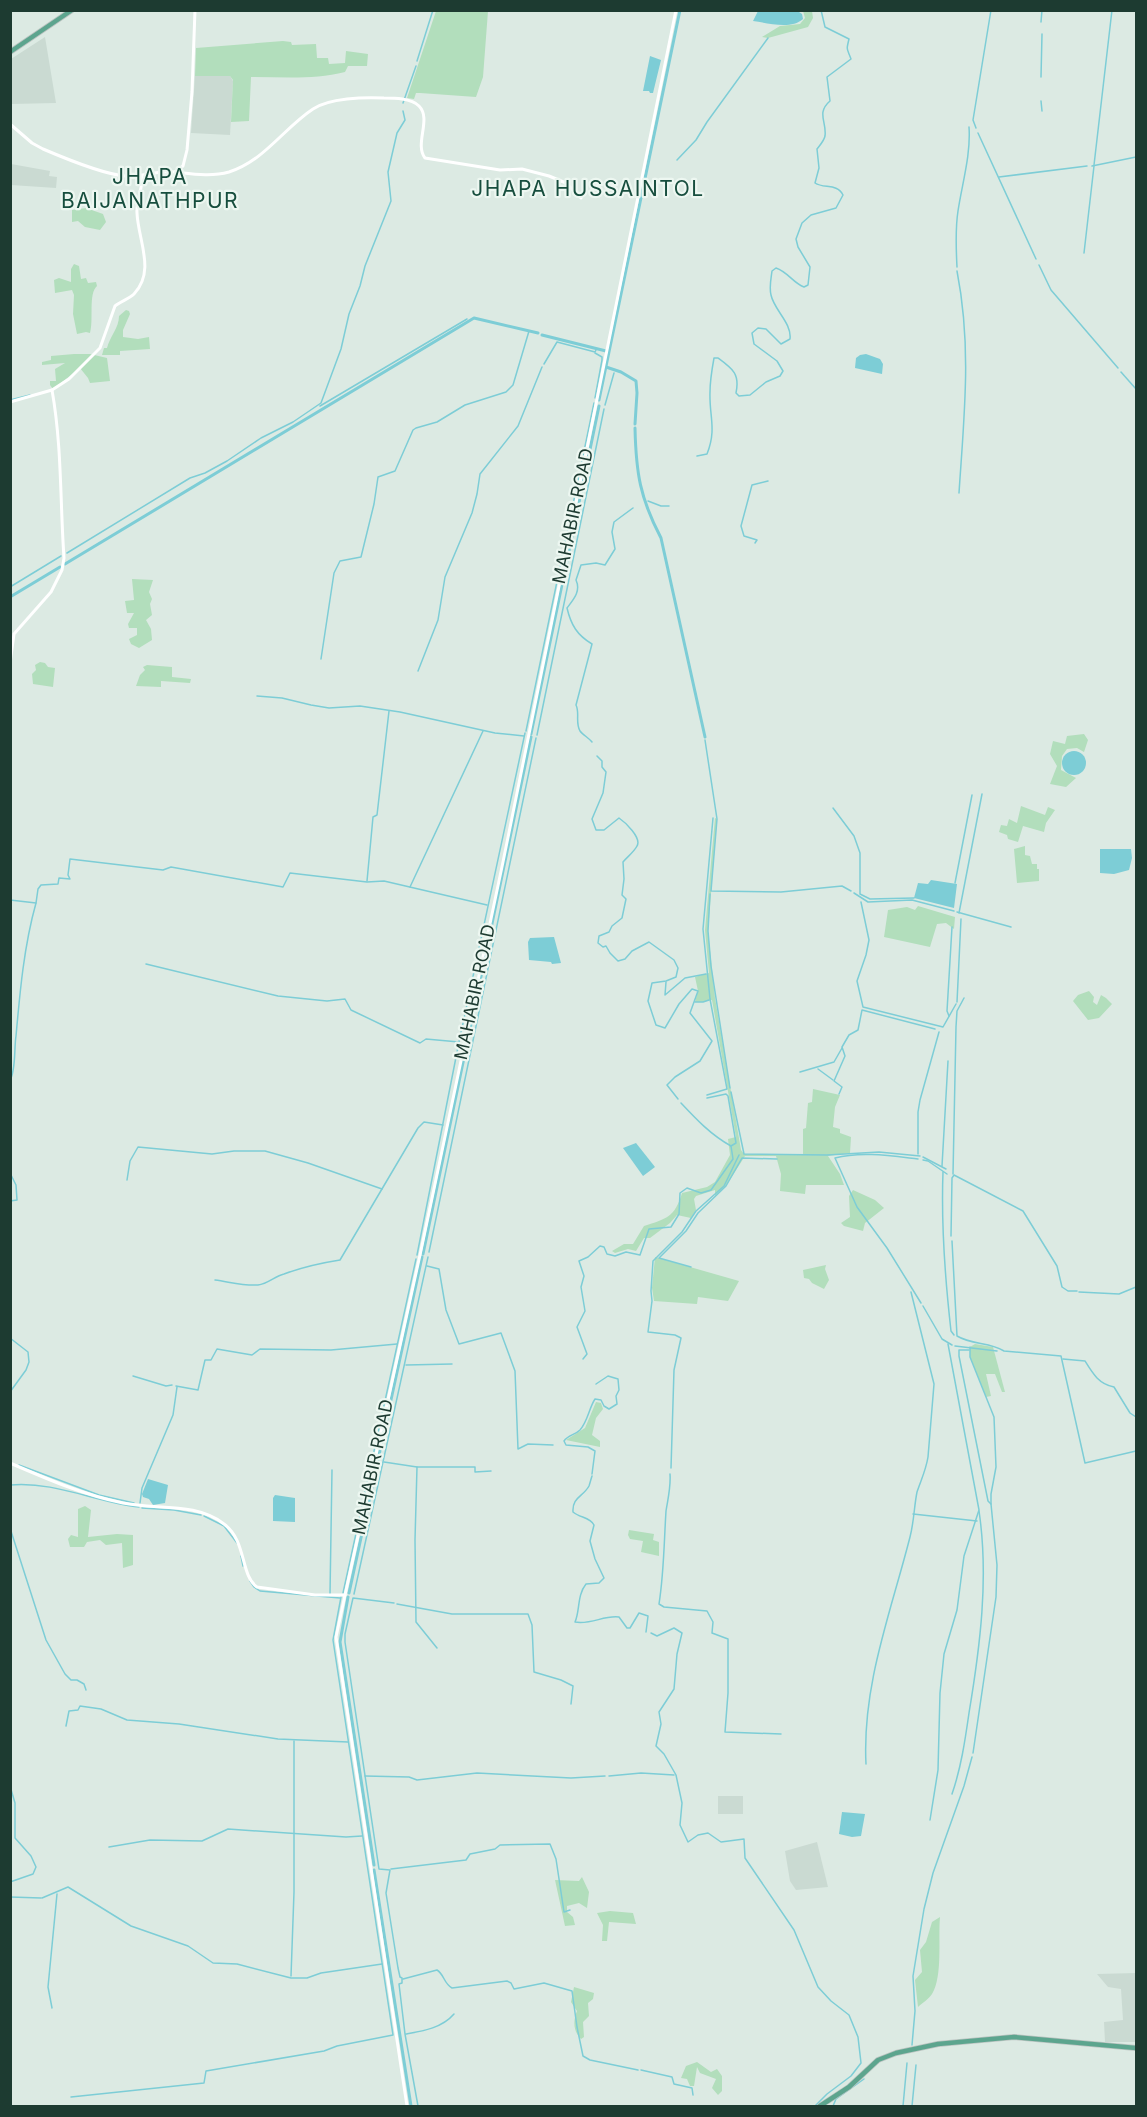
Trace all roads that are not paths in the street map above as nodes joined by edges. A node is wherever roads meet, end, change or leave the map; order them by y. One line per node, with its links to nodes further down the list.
1 (72, 10): 4 (main road)
2 (195, 10): 6 (street)
3 (676, 10): 15 (street, MAHABIR ROAD)
4 (10, 52)
5 (10, 124): 9 (street)
6 (183, 166): 7 (street); 8 (street)
7 (175, 172): 8 (street); 9 (street)
8 (182, 174): 10 (street)
9 (142, 176): 11 (street)
10 (581, 198)
11 (52, 390): 12 (street); 13 (street)
12 (10, 402)
13 (10, 663)
14 (10, 1463): 15 (street)
15 (345, 1594): 17 (street, MAHABIR ROAD)
16 (1137, 2048): 18 (main road)
17 (407, 2106)
18 (820, 2106)

